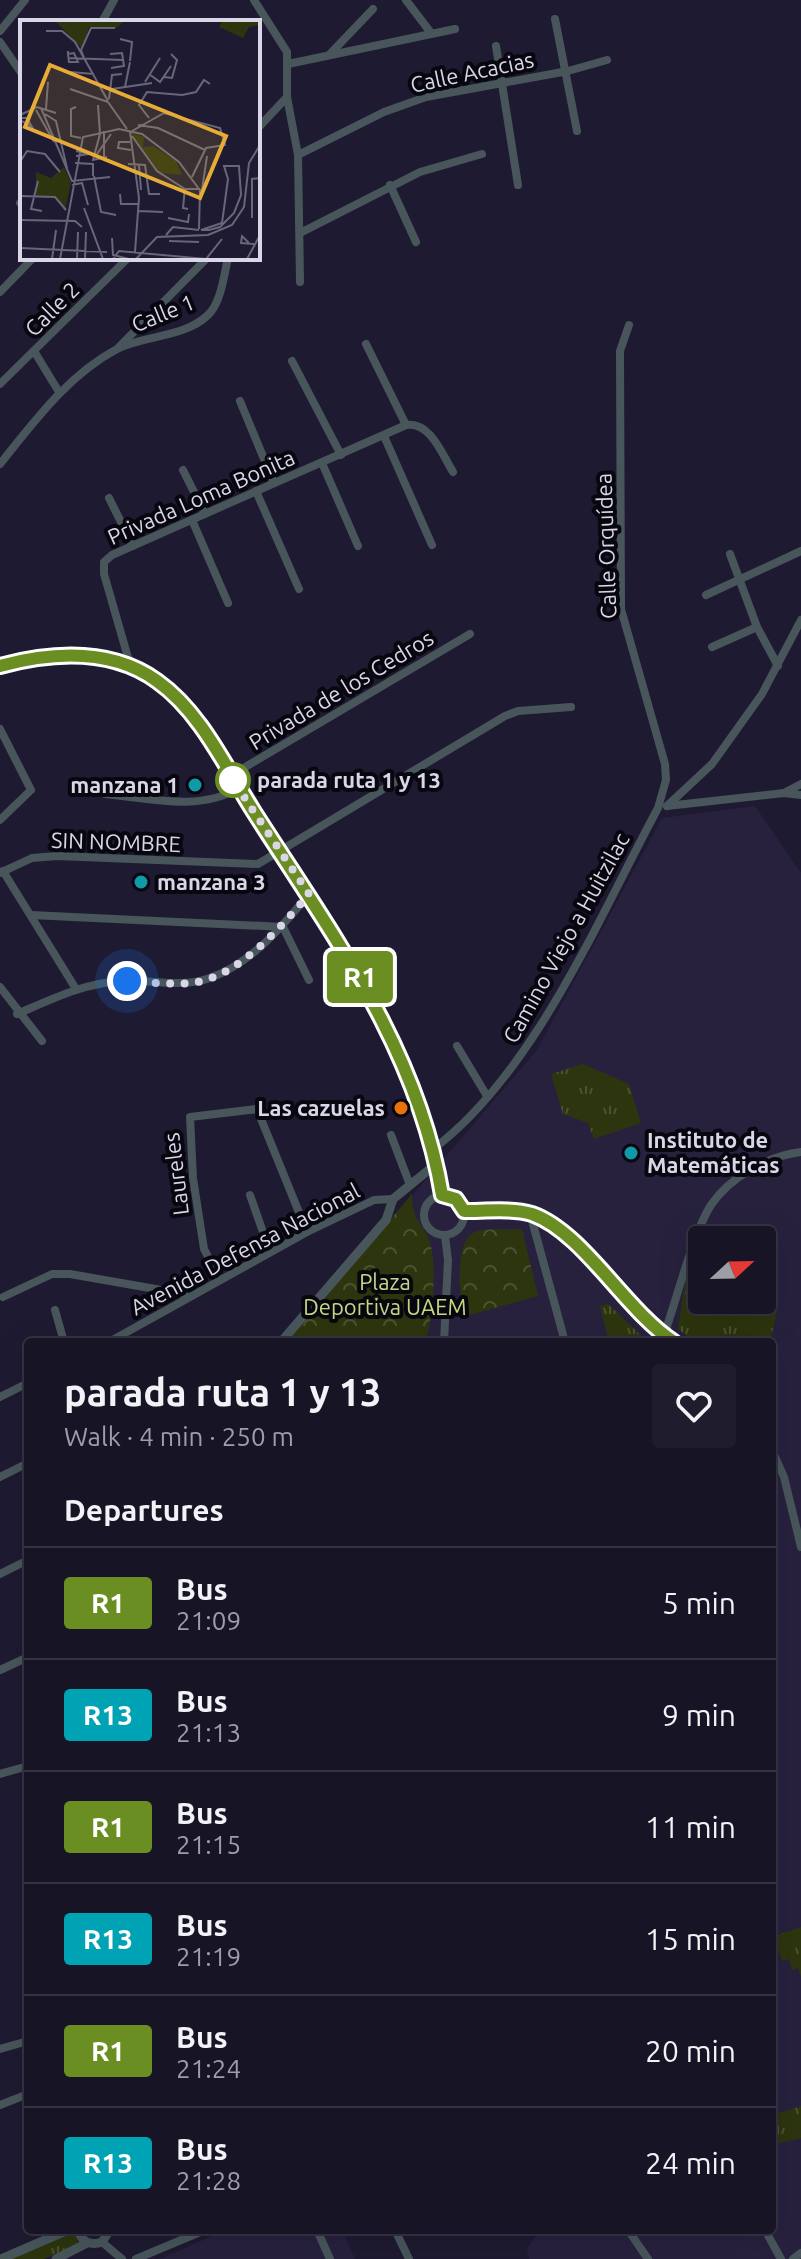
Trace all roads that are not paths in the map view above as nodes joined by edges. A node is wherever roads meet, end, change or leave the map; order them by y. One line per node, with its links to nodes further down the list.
1 (25, 0): 9 (street)
2 (114, 0): 7 (street)
3 (406, 0): 10 (street)
4 (257, 1): 15 (street)
5 (373, 9): 13 (street)
6 (555, 19): 17 (street)
7 (103, 20)
8 (455, 29): 10 (street)
9 (0, 31)
10 (431, 33): 13 (street)
11 (0, 42): 16 (street)
12 (496, 46): 18 (street)
13 (327, 56): 15 (street)
14 (607, 60): 17 (street, Calle Acacias)
15 (288, 64): 19 (street)
16 (20, 71)
17 (568, 71): 18 (street, Calle Acacias); 21 (street)
18 (502, 84): 23 (street, Calle Acacias); 25 (street)
19 (287, 97): 20 (street); 23 (street)
20 (260, 126)
21 (577, 131)
22 (482, 154): 24 (street)
23 (298, 155): 26 (street)
24 (390, 185): 26 (street); 27 (street)
25 (518, 185)
26 (302, 232): 32 (street)
27 (416, 242)
28 (31, 260): 33 (street)
29 (126, 260): 37 (street, Calle 2)
30 (205, 260): 36 (street, Calle 1)
31 (227, 260): 36 (street, Calle 1)
32 (300, 282)
33 (1, 289)
34 (629, 325): 78 (street, Calle Orquídea)
35 (366, 344): 42 (street)
36 (118, 348): 40 (street, Calle 1)
37 (34, 351): 39 (street, Calle 2); 40 (street)
38 (292, 361): 44 (street)
39 (0, 384)
40 (59, 392): 46 (street, Calle 1)
41 (240, 401): 49 (street)
42 (410, 424): 43 (street, Privada Loma Bonita); 48 (street)
43 (384, 436): 44 (street, Privada Loma Bonita); 54 (street)
44 (341, 455): 45 (street, Privada Loma Bonita)
45 (322, 463): 49 (street, Privada Loma Bonita); 56 (street)
46 (0, 464)
47 (183, 470): 52 (street)
48 (453, 472)
49 (274, 483): 50 (street, Privada Loma Bonita)
50 (256, 491): 52 (street, Privada Loma Bonita); 60 (street)
51 (109, 498): 55 (street)
52 (205, 514): 53 (street, Privada Loma Bonita)
53 (192, 520): 55 (street, Privada Loma Bonita); 62 (street)
54 (432, 545)
55 (133, 546): 69 (street, Privada Loma Bonita)
56 (358, 546)
57 (801, 551): 59 (street)
58 (730, 554): 59 (street)
59 (738, 580): 61 (street); 64 (street)
60 (299, 589)
61 (706, 595)
62 (228, 603)
63 (801, 620): 68 (street)
64 (757, 627): 66 (street); 68 (street)
65 (470, 634): 72 (street, Privada de los Cedros)
66 (712, 647)
67 (0, 666): 69 (street)
68 (778, 666): 78 (street)
69 (131, 668): 72 (street)
70 (571, 707): 80 (street, SIN NOMBRE)
71 (0, 729): 79 (street)
72 (230, 776): 74 (street)
73 (801, 784): 75 (street)
74 (238, 788): 76 (street, SIN NOMBRE); 80 (street)
75 (784, 793): 77 (street); 78 (street)
76 (105, 794)
77 (801, 795)
78 (663, 807): 91 (street, Camino Viejo a Huitzilac)
79 (0, 820)
80 (278, 850): 81 (street, SIN NOMBRE); 82 (street)
81 (1, 872): 83 (street, SIN NOMBRE)
82 (309, 894): 84 (street); 93 (street)
83 (31, 915): 84 (street); 87 (street, SIN NOMBRE)
84 (283, 927): 85 (street); 87 (street)
85 (309, 980)
86 (0, 987): 88 (street)
87 (76, 989): 88 (street)
88 (17, 1014): 89 (street)
89 (42, 1041)
90 (457, 1046): 91 (street)
91 (487, 1096): 93 (street, Camino Viejo a Huitzilac)
92 (391, 1135): 96 (street)
93 (432, 1150): 95 (street)
94 (801, 1152): 109 (street)
95 (436, 1164): 96 (street, Avenida Defensa Nacional); 98 (street)
96 (410, 1185): 99 (street, Avenida Defensa Nacional)
97 (250, 1195): 104 (street)
98 (442, 1195): 100 (street); 103 (street)
99 (393, 1199): 102 (street, Avenida Defensa Nacional); 112 (street)
100 (464, 1211): 101 (street); 103 (street)
101 (530, 1213): 109 (street); 114 (street)
102 (307, 1232): 104 (street, Avenida Defensa Nacional); 105 (street, Laureles)
103 (445, 1236): 113 (street)
104 (270, 1252): 105 (street, Avenida Defensa Nacional)
105 (220, 1280): 111 (street, Avenida Defensa Nacional)
106 (184, 1294): 107 (street)
107 (3, 1297)
108 (55, 1310): 110 (street)
109 (664, 1335): 115 (street)
110 (63, 1338)
111 (116, 1338)
112 (284, 1338)
113 (444, 1338)
114 (564, 1338)
115 (668, 1338)
116 (24, 1385): 117 (street)
117 (1, 1395)
118 (776, 1459): 121 (street)
119 (24, 1465): 120 (street)
120 (0, 1477)
121 (801, 1547)
122 (24, 1562): 123 (street)
123 (0, 1574)
124 (24, 1659): 125 (street)
125 (0, 1670)
126 (24, 1767): 127 (street)
127 (0, 1774)
128 (24, 2042): 129 (street)
129 (0, 2049)
130 (24, 2096): 131 (street)
131 (0, 2105)
132 (59, 2234): 144 (street)
133 (81, 2234): 141 (street)
134 (107, 2234): 140 (street)
135 (195, 2234): 147 (street)
136 (319, 2234): 148 (street)
137 (397, 2234): 149 (street)
138 (631, 2234): 150 (street)
139 (767, 2234): 151 (street)
140 (102, 2242): 141 (street); 146 (street)
141 (87, 2243): 143 (street)
142 (801, 2253): 152 (street)
143 (68, 2256): 145 (street)
144 (1, 2259)
145 (56, 2259)
146 (122, 2259)
147 (136, 2259)
148 (330, 2259)
149 (409, 2259)
150 (648, 2259)
151 (781, 2259)
152 (793, 2259)

